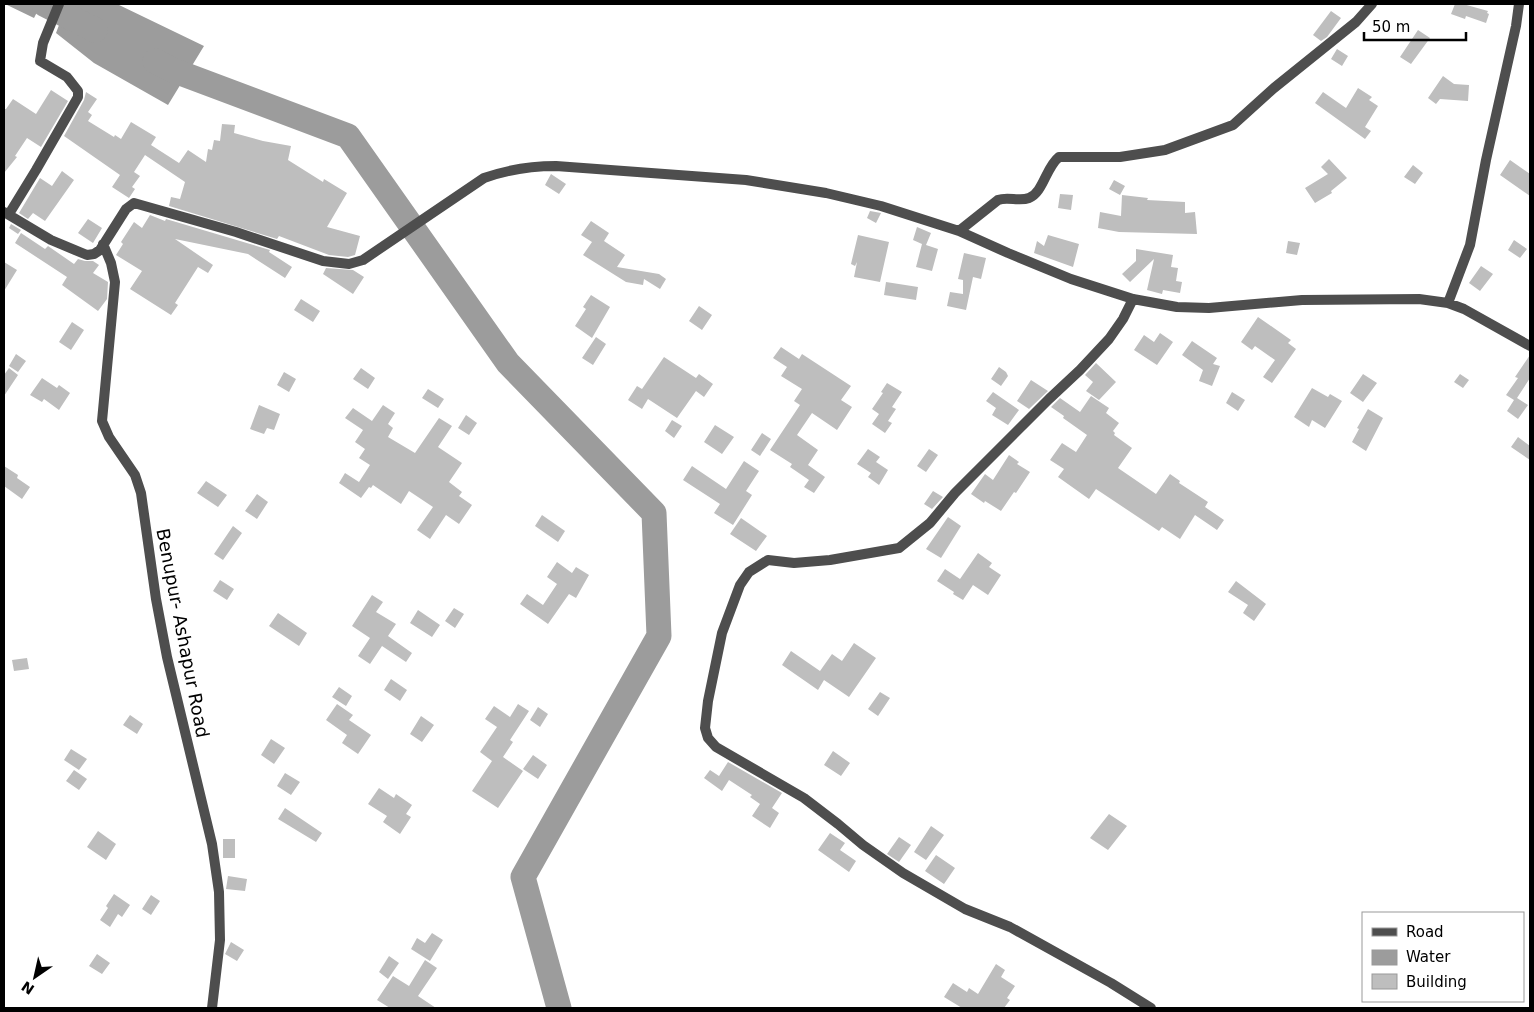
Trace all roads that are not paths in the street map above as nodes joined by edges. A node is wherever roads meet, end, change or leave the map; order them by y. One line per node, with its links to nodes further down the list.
1 (59, 4): 4 (street)
2 (1372, 4): 5 (street)
3 (1519, 4): 8 (street)
4 (6, 213): 6 (street)
5 (959, 231): 6 (street); 7 (street)
6 (103, 244): 10 (street, Benupur- Ashapur Road)
7 (1132, 299): 8 (street); 11 (street)
8 (1448, 303): 9 (street)
9 (1530, 346)
10 (212, 1008)
11 (1151, 1008)

